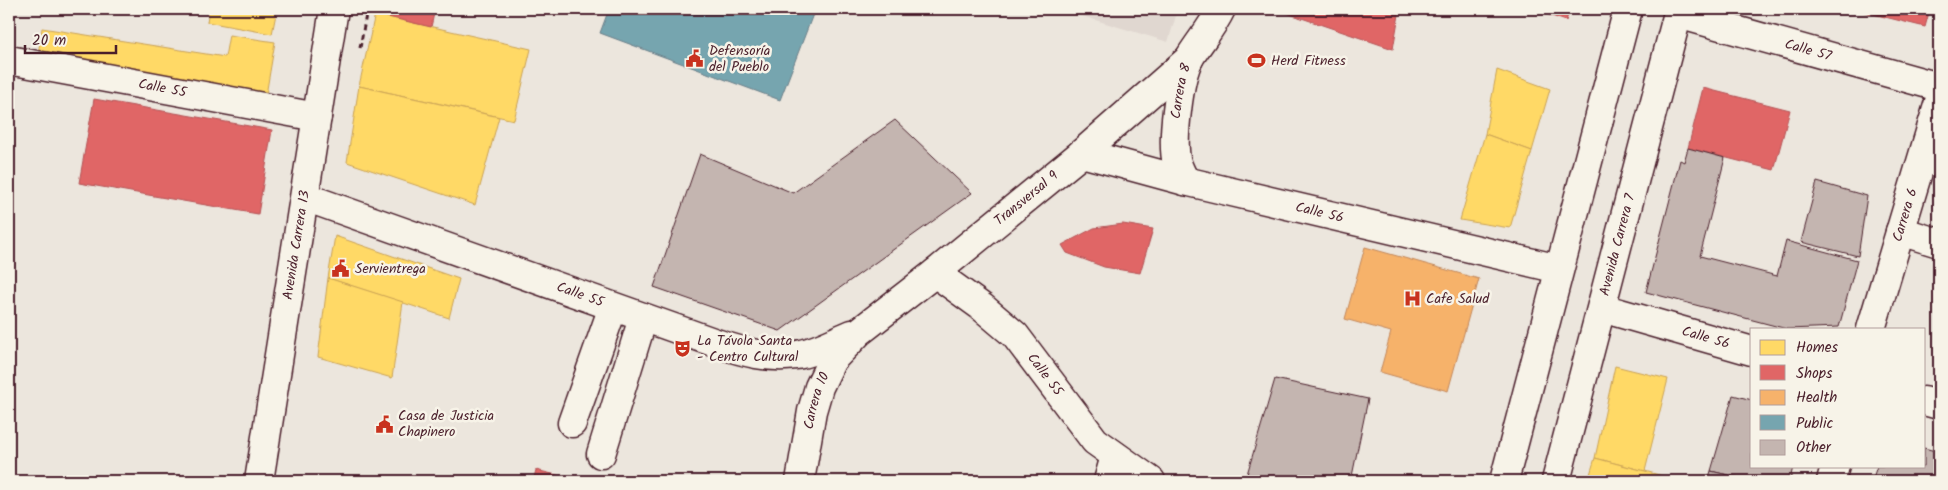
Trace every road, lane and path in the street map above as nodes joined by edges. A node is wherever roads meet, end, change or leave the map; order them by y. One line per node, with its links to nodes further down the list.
1 (334, 9): 9 (street, Avenida Carrera 13)
2 (1221, 9): 5 (street, Carrera 8)
3 (1628, 9): 15 (street)
4 (1679, 11): 7 (street, Calle 57); 18 (street, Avenida Carrera 7)
5 (1189, 59): 10 (street, Transversal 9); 11 (street, Carrera 8)
6 (9, 60): 9 (street, Calle 55)
7 (1939, 87)
8 (1939, 102): 13 (street, Carrera 6)
9 (317, 117): 12 (street, Avenida Carrera 13)
10 (1082, 153): 11 (street, Calle 56); 16 (street, Transversal 9)
11 (1185, 181): 15 (street, Calle 56)
12 (304, 197): 17 (street, Calle 55); 29 (street, Avenida Carrera 13)
13 (1900, 231): 14 (street); 20 (street, Carrera 6)
14 (1939, 243)
15 (1559, 270): 32 (street)
16 (935, 273): 21 (street, Transversal 9); 28 (street, Calle 55)
17 (613, 307): 19 (street, Calle 55); 25 (street)
18 (1602, 308): 22 (street, Calle 56); 33 (street, Avenida Carrera 7)
19 (643, 318): 21 (street, Calle 55); 26 (street)
20 (1871, 328)
21 (859, 332): 30 (street, Carrera 10)
22 (1750, 350)
23 (1926, 402): 24 (street)
24 (1939, 405)
25 (572, 423)
26 (601, 454)
27 (1834, 468): 34 (street)
28 (1111, 469): 31 (street, Calle 55)
29 (259, 481)
30 (800, 481)
31 (1151, 481)
32 (1504, 481)
33 (1556, 481)
34 (1831, 481)

